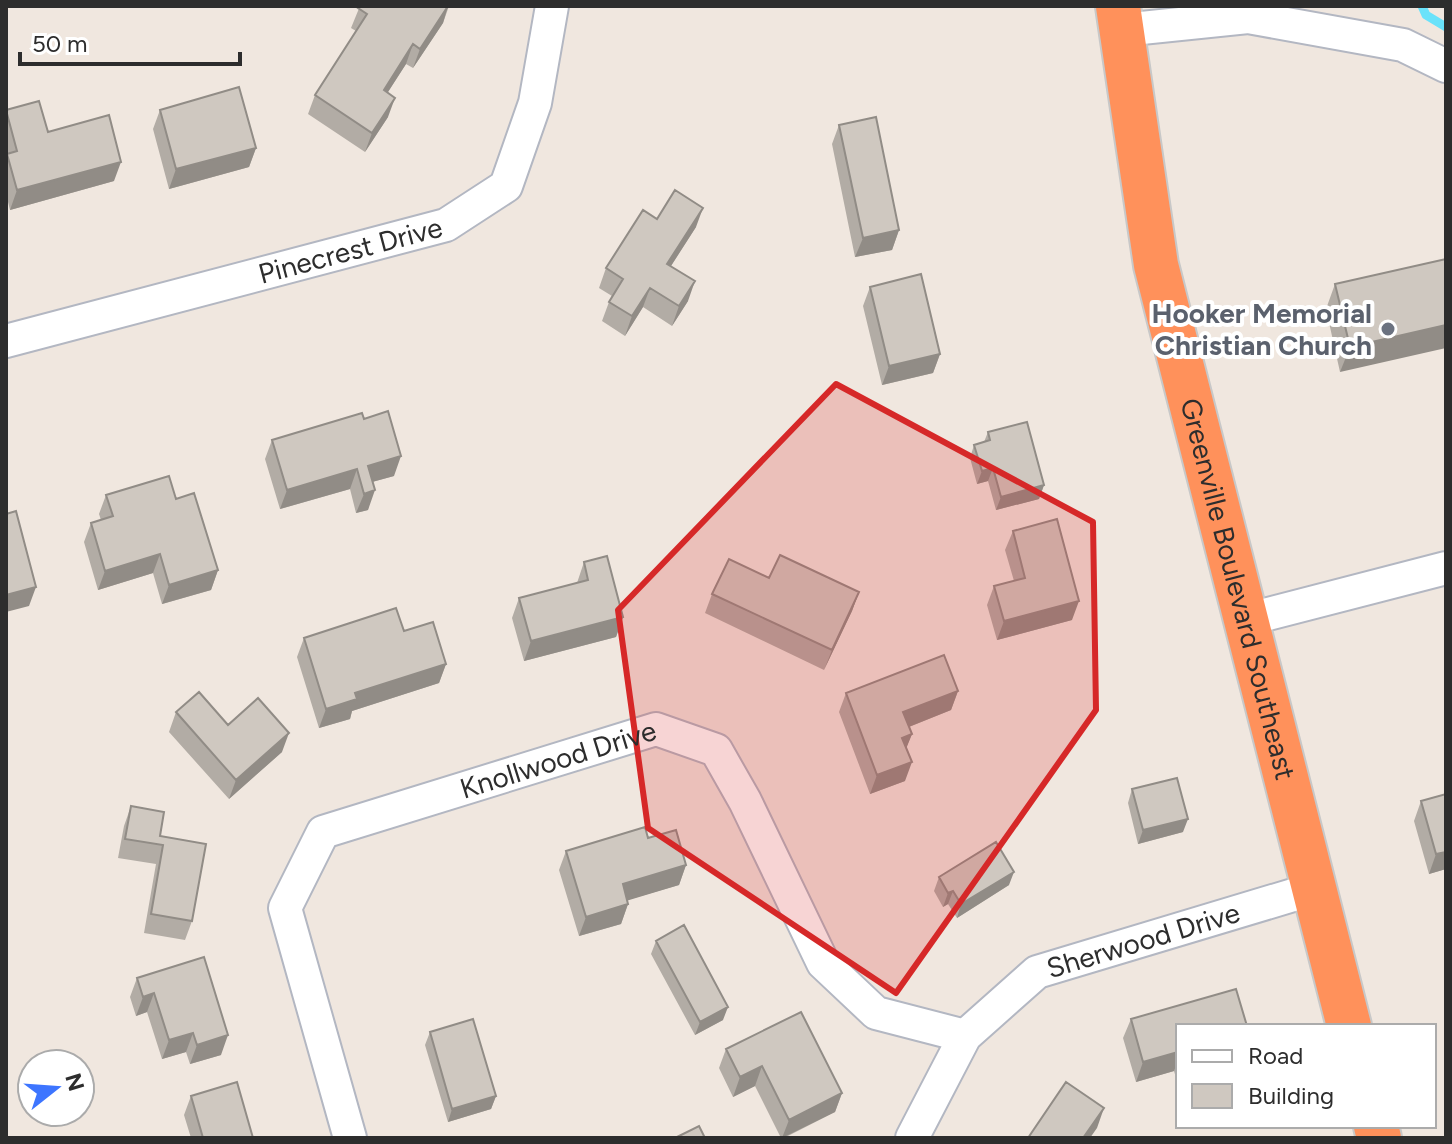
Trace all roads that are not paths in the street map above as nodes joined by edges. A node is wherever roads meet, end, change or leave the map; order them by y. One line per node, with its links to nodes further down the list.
1 (552, 6): 4 (street, Pinecrest Drive)
2 (1120, 18): 3 (street); 6 (highway, Greenville Boulevard Southeast)
3 (1446, 66)
4 (6, 341)
5 (1446, 568): 6 (street)
6 (1245, 620): 7 (highway, Greenville Boulevard Southeast)
7 (1313, 889): 8 (highway, Greenville Boulevard Southeast); 9 (street, Sherwood Drive)
8 (1348, 1024)
9 (965, 1036): 10 (street, Knollwood Drive); 11 (street, Sherwood Drive)
10 (350, 1138)
11 (912, 1138)

